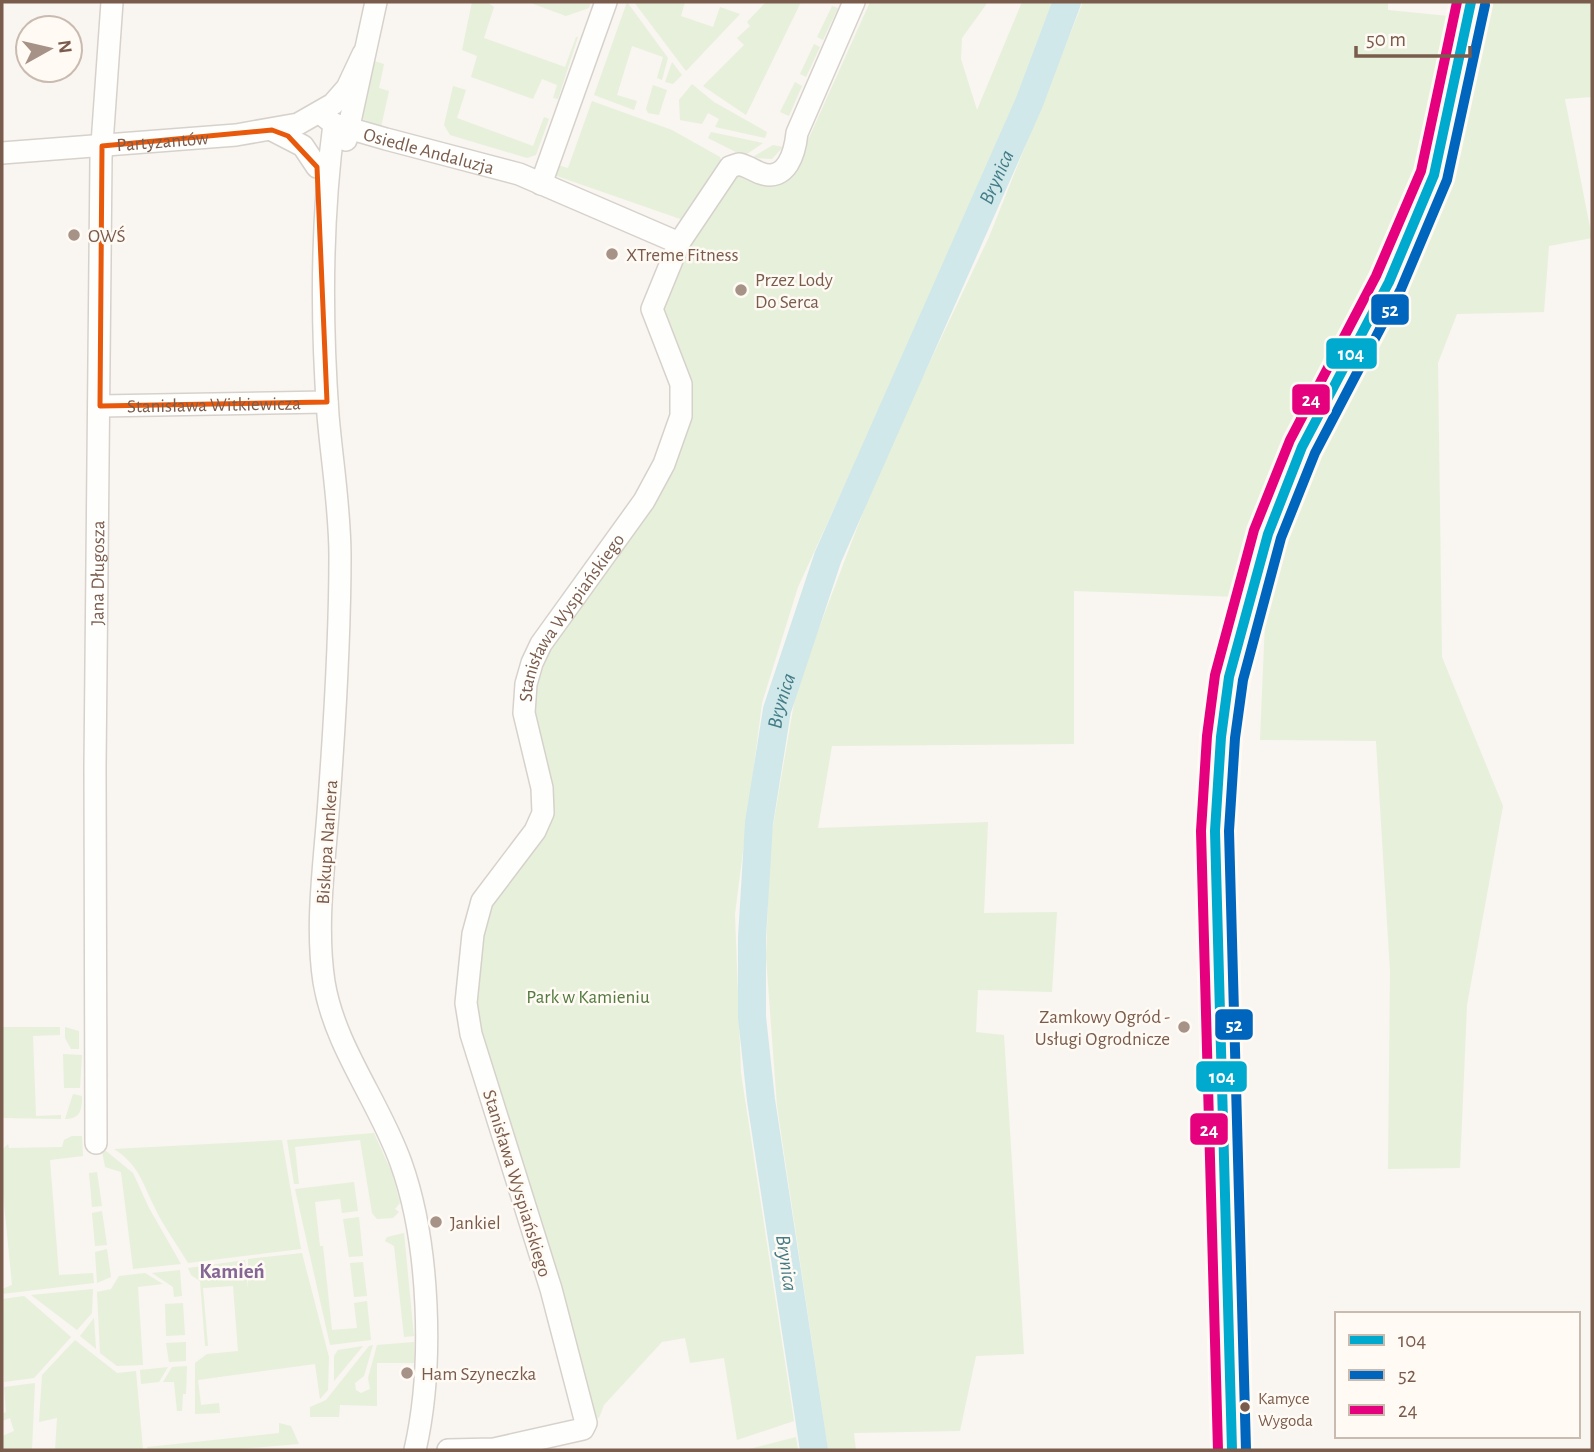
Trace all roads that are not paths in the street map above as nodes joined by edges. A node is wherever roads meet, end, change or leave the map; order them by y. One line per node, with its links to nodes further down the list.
1 (112, 2): 9 (street, Jana Długosza)
2 (376, 2): 6 (street)
3 (606, 2): 12 (street)
4 (855, 2): 14 (street, Stanisława Wyspiańskiego)
5 (1471, 2): 20 (street)
6 (363, 54): 7 (street); 7 (street)
7 (334, 122): 8 (street, Partyzantów); 11 (street, Biskupa Nankera); 12 (street, Osiedle Andaluzja); 13 (street, Biskupa Nankera)
8 (272, 130): 9 (street, Partyzantów); 11 (street)
9 (102, 146): 10 (street, Partyzantów); 16 (street, Jana Długosza)
10 (2, 153)
11 (317, 167): 13 (street, Biskupa Nankera)
12 (541, 184): 14 (street, Osiedle Andaluzja)
13 (324, 211): 15 (street, Biskupa Nankera)
14 (679, 243): 19 (street, Stanisława Wyspiańskiego)
15 (327, 402): 16 (street, Stanisława Witkiewicza); 18 (street, Biskupa Nankera)
16 (100, 406): 17 (street, Jana Długosza)
17 (96, 1143)
18 (415, 1450)
19 (448, 1450)
20 (1232, 1450)

